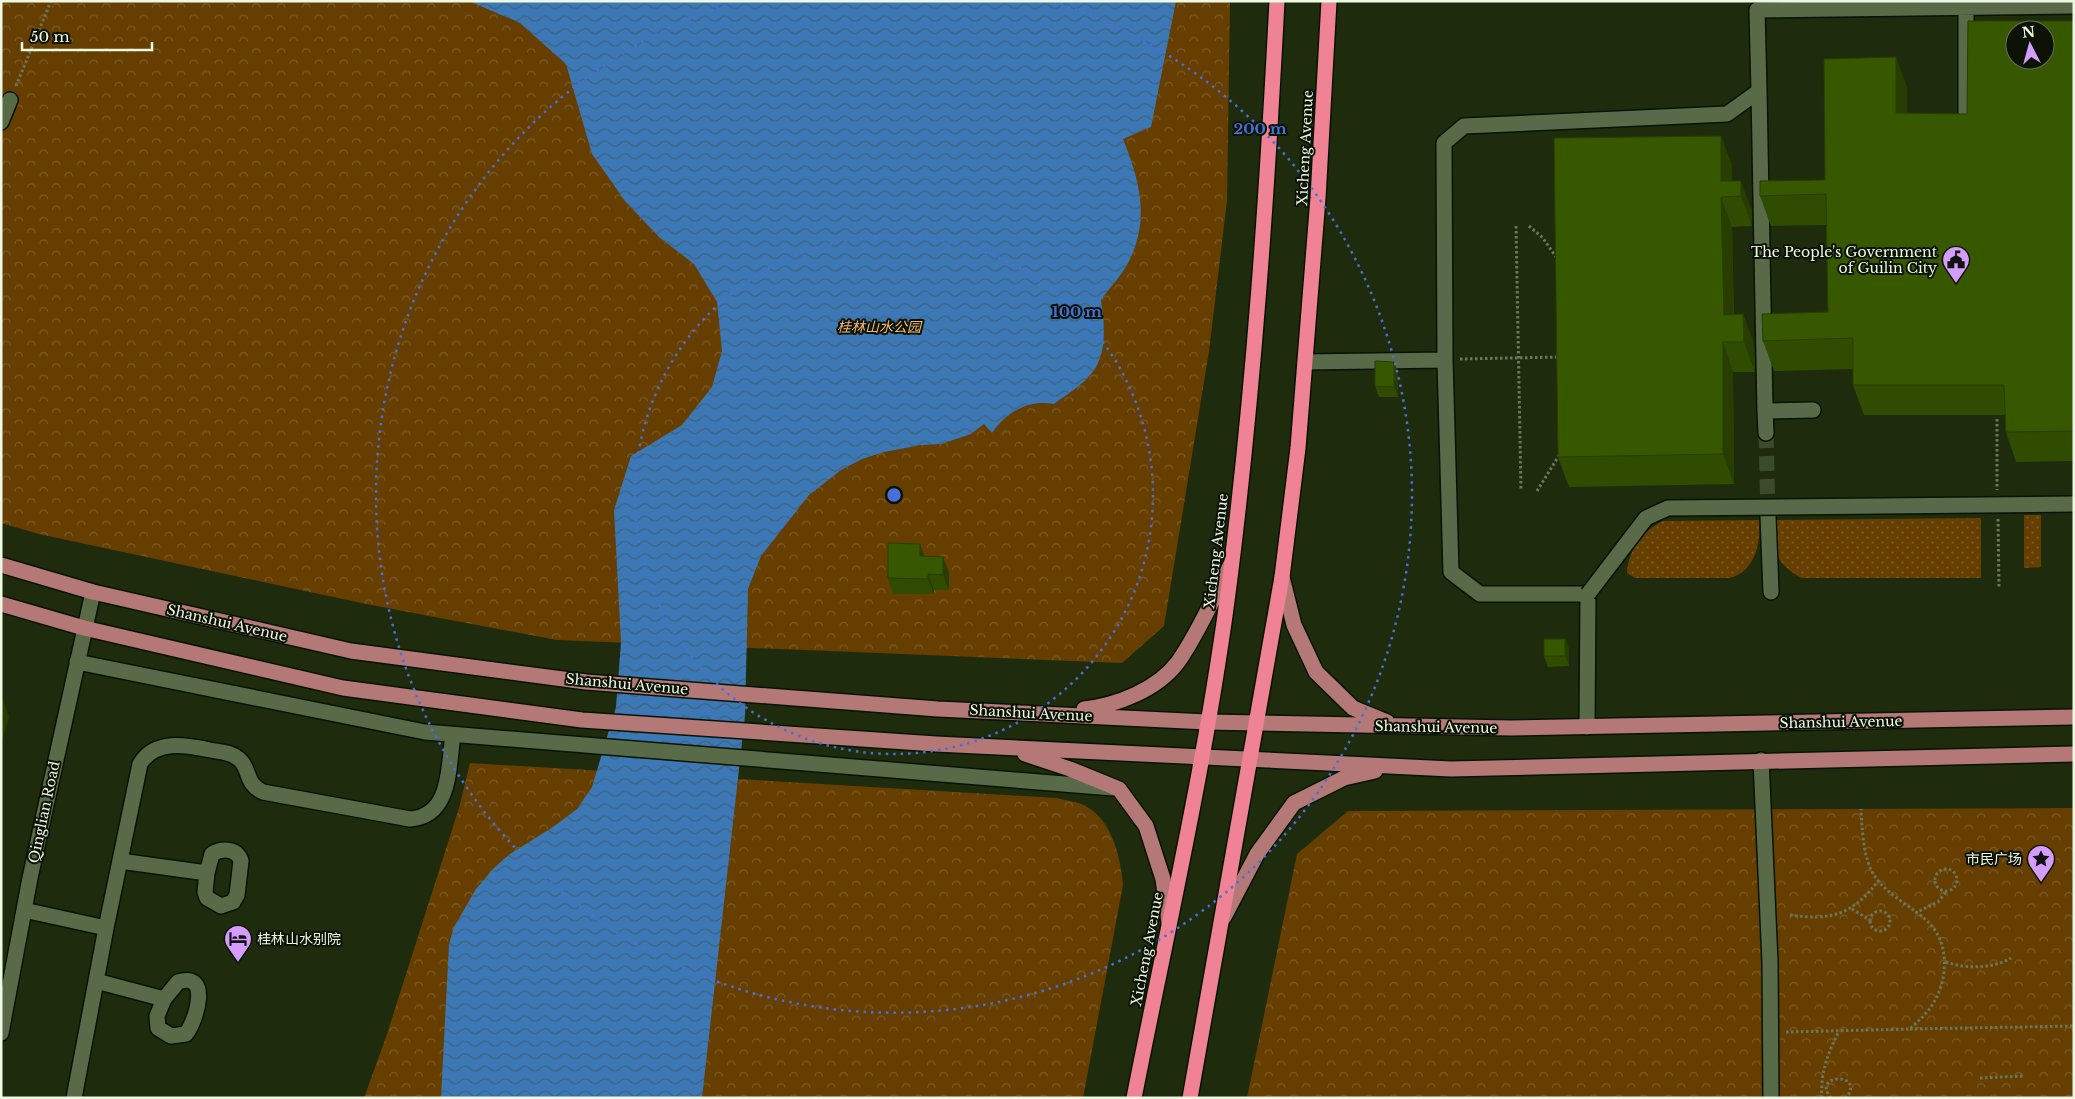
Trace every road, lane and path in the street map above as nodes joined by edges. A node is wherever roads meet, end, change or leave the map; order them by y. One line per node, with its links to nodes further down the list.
1 (51, 1): 8 (path)
2 (1277, 1): 28 (highway, Xicheng Avenue)
3 (1329, 1): 17 (highway, Xicheng Avenue)
4 (1757, 6): 6 (street); 7 (street)
5 (2074, 6): 6 (street)
6 (1966, 7): 9 (street)
7 (1759, 91): 16 (street); 19 (street)
8 (10, 100): 10 (street)
9 (1966, 115)
10 (1, 122)
11 (1516, 226): 15 (path)
12 (1529, 226): 13 (path)
13 (1557, 263)
14 (1563, 357): 15 (path)
15 (1519, 358): 16 (path); 23 (path)
16 (1445, 360): 17 (street); 34 (street)
17 (1304, 362): 30 (highway, Xicheng Avenue)
18 (1813, 410): 19 (street)
19 (1765, 411): 21 (street)
20 (1997, 420): 25 (path)
21 (1766, 433)
22 (1561, 452): 24 (path)
23 (1521, 491)
24 (1537, 491)
25 (1997, 504): 26 (street, bridge); 31 (path); 34 (street, bridge)
26 (2074, 504)
27 (1768, 516): 33 (street)
28 (1232, 562): 38 (main road); 40 (highway, Xicheng Avenue)
29 (1, 565): 32 (main road, Shanshui Avenue)
30 (1282, 578): 41 (highway, Xicheng Avenue); 42 (main road)
31 (1999, 589)
32 (92, 592): 36 (street, Qinglian Road); 38 (main road, Shanshui Avenue)
33 (1771, 592)
34 (1588, 594): 43 (street)
35 (1, 604): 36 (main road)
36 (84, 628): 37 (street, Qinglian Road); 45 (main road)
37 (77, 662): 44 (street); 58 (street, Qinglian Road)
38 (1046, 714): 40 (main road, Shanshui Avenue)
39 (2074, 718): 43 (main road, Shanshui Avenue)
40 (1207, 722): 41 (main road, Shanshui Avenue); 47 (highway, Xicheng Avenue)
41 (1256, 723): 42 (main road, Shanshui Avenue); 48 (highway, Xicheng Avenue)
42 (1395, 726): 43 (main road, Shanshui Avenue)
43 (1586, 726)
44 (453, 735): 51 (street); 53 (street)
45 (1004, 748): 47 (main road); 51 (main road)
46 (2074, 754): 49 (main road)
47 (1202, 757): 48 (main road); 63 (highway, Xicheng Avenue)
48 (1249, 760): 50 (main road); 62 (highway, Xicheng Avenue)
49 (1761, 760): 50 (main road); 72 (street)
50 (1396, 766): 62 (main road)
51 (1119, 789): 63 (main road)
52 (1861, 809): 55 (path)
53 (120, 861): 54 (street); 64 (street)
54 (207, 873)
55 (1879, 880): 57 (path); 59 (path)
56 (1947, 891): 56 (path); 59 (path)
57 (1852, 908): 60 (path); 61 (path)
58 (24, 910): 64 (street); 73 (street, Qinglian Road)
59 (1915, 913): 66 (path)
60 (1790, 915)
61 (1870, 920): 61 (path)
62 (1221, 922): 80 (highway, Xicheng Avenue)
63 (1169, 923): 79 (highway, Xicheng Avenue)
64 (106, 928): 67 (street)
65 (2011, 958): 66 (path)
66 (1946, 962): 70 (path)
67 (96, 981): 68 (street); 78 (street)
68 (164, 999)
69 (2074, 1026): 70 (path)
70 (1910, 1029): 71 (path)
71 (1839, 1030): 72 (path); 76 (path)
72 (1771, 1032): 81 (street)
73 (1, 1033)
74 (2024, 1076): 75 (path)
75 (1980, 1078)
76 (1822, 1090): 77 (path); 82 (path)
77 (1827, 1090): 83 (path); 84 (path)
78 (74, 1098)
79 (1134, 1098)
80 (1190, 1098)
81 (1771, 1098)
82 (1822, 1098)
83 (1831, 1098)
84 (1846, 1098)

